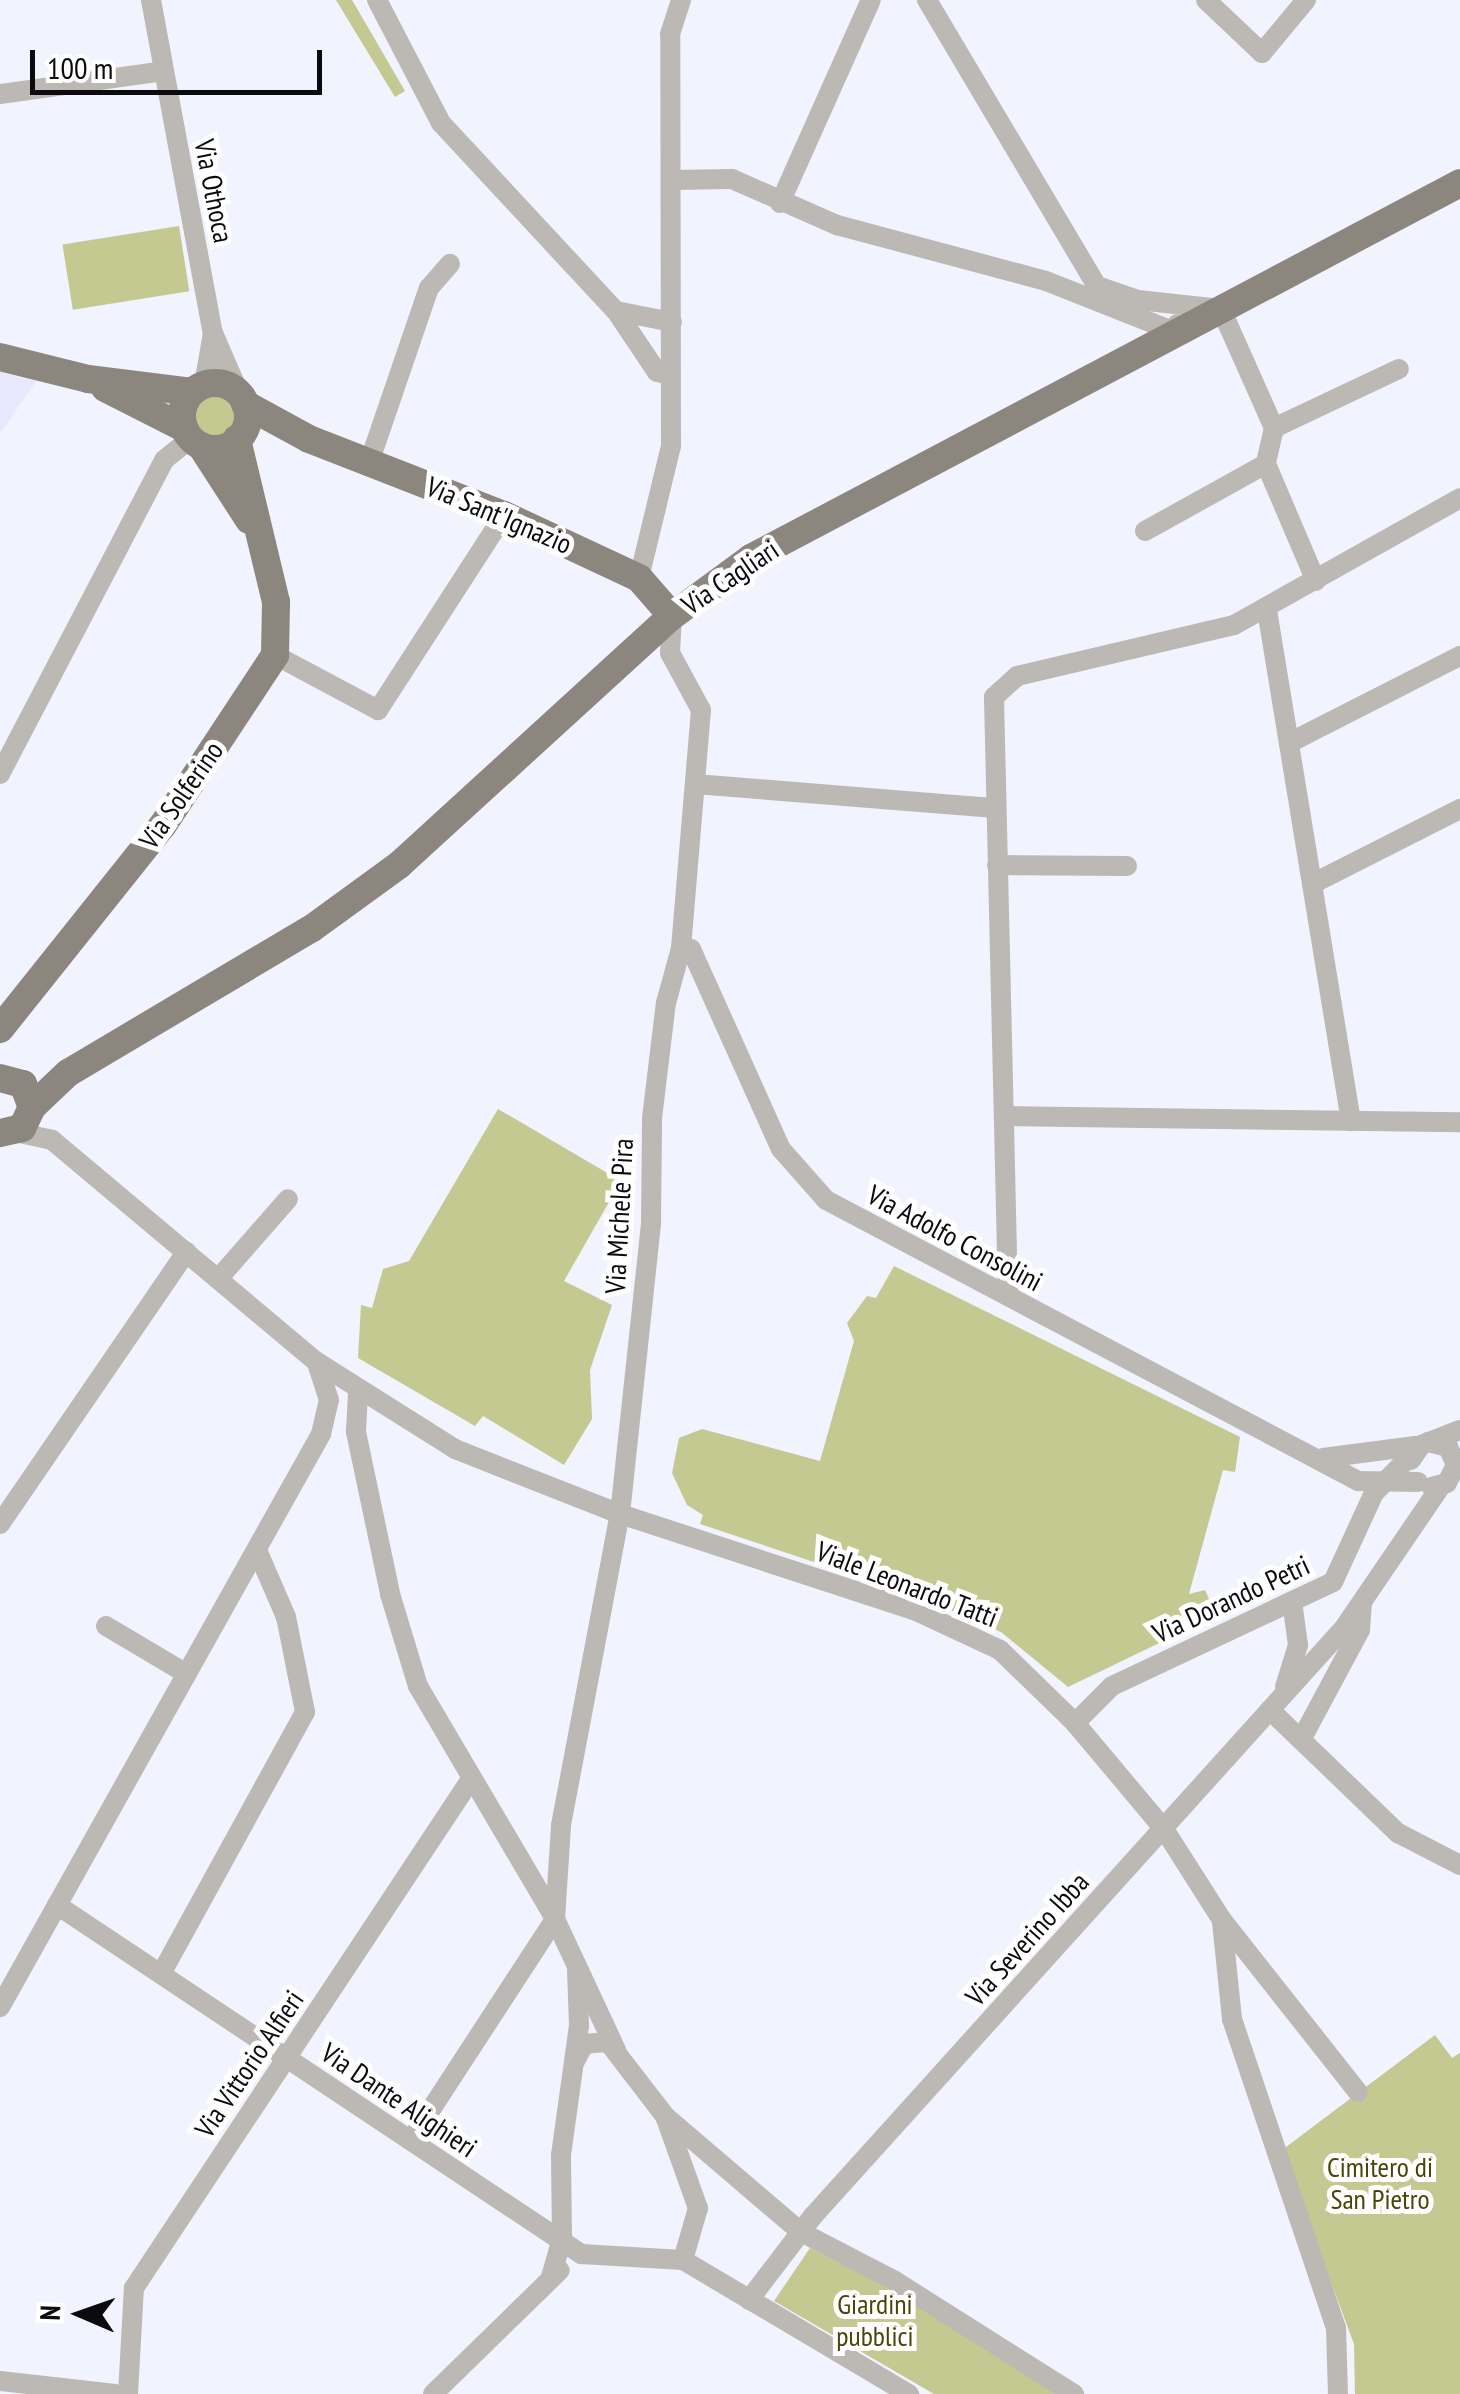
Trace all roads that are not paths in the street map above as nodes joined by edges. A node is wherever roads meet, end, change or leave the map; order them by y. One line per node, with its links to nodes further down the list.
1 (151, 0): 8 (street, Via Othoca)
2 (377, 0): 18 (street)
3 (682, 0): 10 (street)
4 (870, 0): 12 (street)
5 (927, 0): 14 (street)
6 (1206, 0): 7 (street)
7 (1306, 0)
8 (163, 71): 9 (street); 21 (street, Via Othoca)
9 (0, 94)
10 (673, 180): 12 (street); 19 (street)
11 (1460, 183): 17 (main road, Via Cagliari)
12 (780, 203): 15 (street)
13 (450, 264): 32 (street)
14 (1084, 268): 15 (street); 16 (street)
15 (1046, 280): 20 (street)
16 (1166, 303): 17 (street); 20 (street)
17 (1220, 309): 20 (main road, Via Cagliari); 28 (street)
18 (616, 311): 19 (street); 24 (street)
19 (672, 322): 24 (street)
20 (1175, 332): 41 (main road, Via Cagliari)
21 (213, 333): 26 (street, Via Othoca); 27 (street, Via Othoca)
22 (0, 357): 25 (main road)
23 (1399, 370): 28 (street)
24 (671, 375): 38 (street)
25 (88, 379): 26 (main road); 29 (main road)
26 (198, 388): 27 (main road); 29 (main road)
27 (242, 399): 30 (main road); 31 (main road, Via Sant'Ignazio)
28 (1274, 428): 33 (street)
29 (192, 437): 30 (main road); 37 (main road); 45 (street)
30 (238, 438): 31 (main road, Via Sant'Ignazio); 37 (main road)
31 (310, 439): 32 (main road, Via Sant'Ignazio)
32 (370, 460): 35 (main road, Via Sant'Ignazio)
33 (1266, 464): 36 (street); 39 (street)
34 (1460, 498): 39 (street)
35 (504, 515): 38 (main road, Via Sant'Ignazio); 42 (street)
36 (1146, 531)
37 (258, 534): 42 (main road)
38 (640, 578): 41 (main road, Via Sant'Ignazio)
39 (1316, 582): 40 (street)
40 (1267, 610): 44 (street); 47 (street)
41 (672, 616): 46 (street, Via Michele Pira); 54 (main road, Via Cagliari)
42 (275, 655): 53 (main road, Via Solferino)
43 (1460, 656): 44 (street)
44 (1289, 743): 51 (street)
45 (0, 774)
46 (695, 784): 47 (street); 52 (street, Via Michele Pira)
47 (995, 808): 49 (street)
48 (1460, 810): 51 (street)
49 (997, 864): 50 (street); 56 (street)
50 (1127, 866)
51 (1312, 884): 57 (street)
52 (681, 948): 63 (street, Via Adolfo Consolini); 75 (street, Via Michele Pira)
53 (1, 1027): 55 (main road, Via Solferino)
54 (68, 1073): 55 (main road, Via Cagliari); 59 (main road, Via Cagliari)
55 (8, 1079): 59 (main road)
56 (1004, 1116): 57 (street); 63 (street)
57 (1351, 1120): 58 (street)
58 (1460, 1122)
59 (14, 1126): 61 (street, Viale Leonardo Tatti)
60 (288, 1200): 62 (street)
61 (186, 1252): 62 (street, Viale Leonardo Tatti); 76 (street)
62 (218, 1279): 64 (street, Viale Leonardo Tatti)
63 (1008, 1296): 71 (street, Via Adolfo Consolini)
64 (317, 1362): 65 (street, Viale Leonardo Tatti); 68 (street)
65 (358, 1393): 67 (street); 75 (street, Viale Leonardo Tatti)
66 (1460, 1430): 69 (street)
67 (356, 1432): 68 (street); 85 (street)
68 (321, 1434): 77 (street)
69 (1422, 1446): 70 (street); 71 (street); 73 (street); 74 (street, Via Dorando Petri)
70 (1455, 1448): 72 (street)
71 (1323, 1458): 74 (street, Via Adolfo Consolini)
72 (1451, 1480): 73 (street, Via Adolfo Consolini); 79 (street, Via Severino Ibba)
73 (1418, 1482): 74 (street, Via Adolfo Consolini)
74 (1380, 1485): 78 (street, Via Dorando Petri)
75 (620, 1514): 83 (street, Viale Leonardo Tatti); 86 (street, Via Michele Pira)
76 (0, 1524)
77 (257, 1550): 81 (street); 94 (street)
78 (1292, 1601): 82 (street, Via Severino Ibba); 83 (street, Via Dorando Petri)
79 (1362, 1602): 82 (street, Via Severino Ibba); 84 (street)
80 (106, 1626): 81 (street)
81 (187, 1674): 90 (street)
82 (1276, 1704): 84 (street); 87 (street, Via Severino Ibba)
83 (1075, 1723): 87 (street, Viale Leonardo Tatti)
84 (1301, 1740): 88 (street)
85 (469, 1782): 89 (street); 97 (street, Via Vittorio Alfieri)
86 (561, 1825): 89 (street, Via Michele Pira); 91 (street, Via Michele Pira)
87 (1164, 1829): 92 (street, Viale Leonardo Tatti); 102 (street, Via Severino Ibba)
88 (1460, 1865)
89 (528, 1874): 91 (street)
90 (57, 1905): 94 (street, Via Dante Alighieri); 95 (street)
91 (555, 1919): 93 (street); 101 (street)
92 (1222, 1920): 99 (street, Viale Leonardo Tatti); 114 (street)
93 (576, 1963): 96 (street); 98 (street)
94 (161, 1974): 97 (street, Via Dante Alighieri)
95 (0, 2006)
96 (616, 2050): 98 (street); 100 (street)
97 (286, 2058): 101 (street, Via Dante Alighieri); 110 (street, Via Vittorio Alfieri)
98 (575, 2062): 103 (street)
99 (1358, 2092)
100 (665, 2116): 102 (street); 105 (street)
101 (411, 2140): 103 (street, Via Dante Alighieri)
102 (807, 2224): 107 (street, Via Severino Ibba); 113 (street)
103 (562, 2240): 104 (street, Via Dante Alighieri); 106 (street)
104 (581, 2254): 105 (street); 106 (street)
105 (683, 2260): 107 (street)
106 (550, 2278): 111 (street)
107 (748, 2300): 112 (street)
108 (0, 2382): 109 (street)
109 (115, 2394)
110 (128, 2394)
111 (433, 2394)
112 (909, 2394)
113 (1074, 2394)
114 (1338, 2394)

